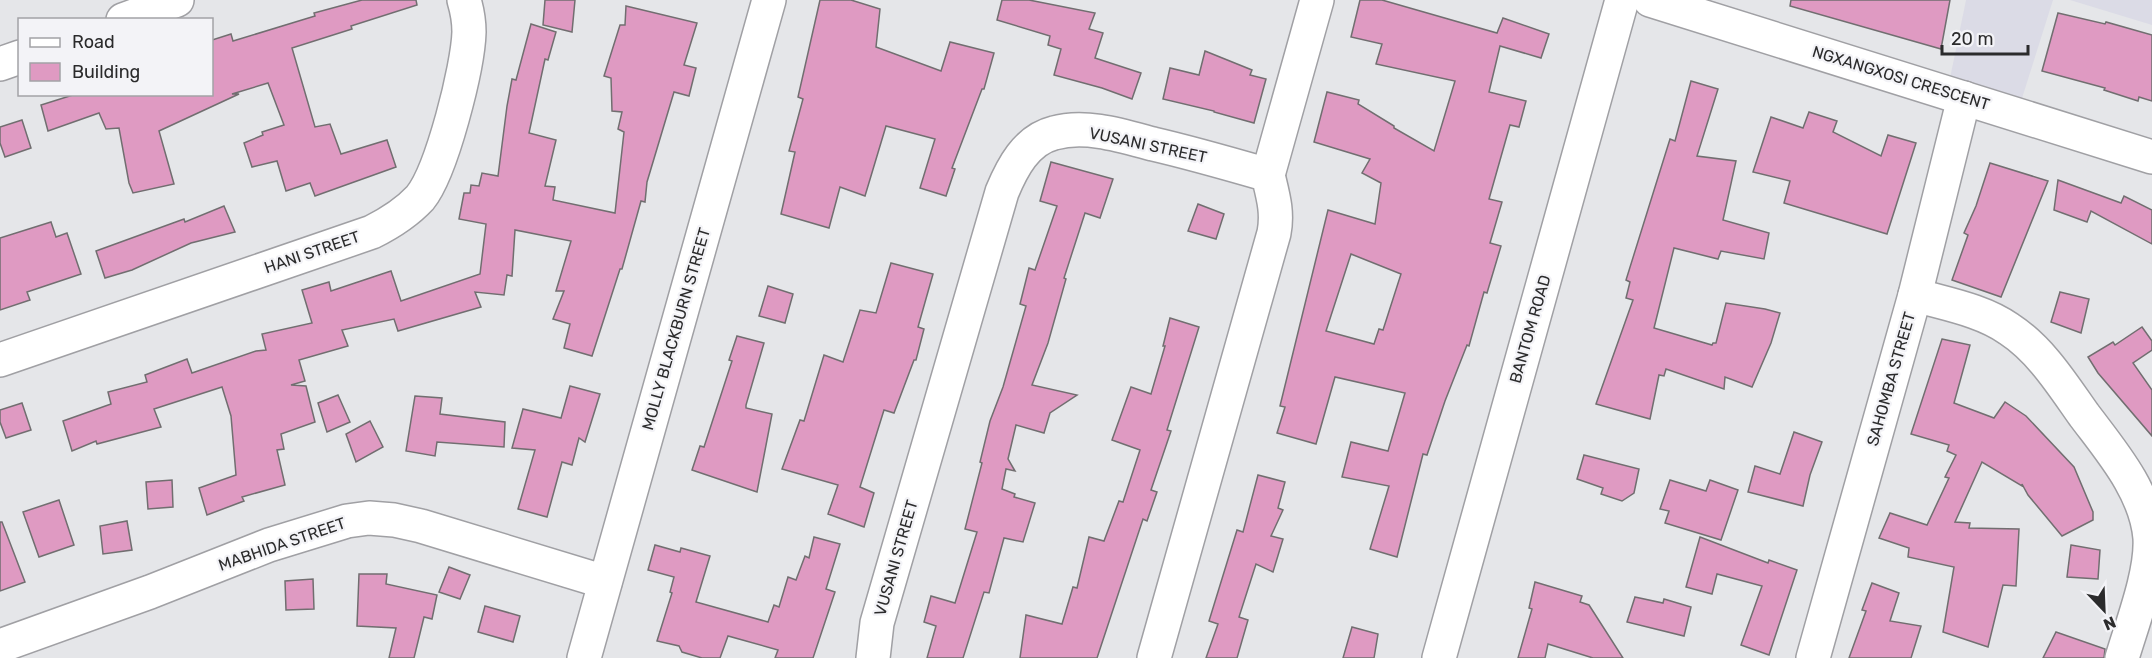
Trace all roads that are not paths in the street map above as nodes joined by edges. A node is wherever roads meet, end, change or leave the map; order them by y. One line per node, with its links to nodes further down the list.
1 (177, 0): 7 (street)
2 (464, 0): 14 (street, HANI STREET)
3 (769, 0): 15 (street, MOLLY BLACKBURN STREET)
4 (1317, 0): 12 (street)
5 (1622, 0): 20 (street, BANTOM ROAD)
6 (1650, 0): 10 (street, NGXANGXOSI CRESCENT)
7 (128, 18)
8 (18, 58): 9 (street)
9 (0, 64)
10 (1964, 98): 11 (street, NGXANGXOSI CRESCENT); 13 (street, SAHOMBA STREET)
11 (2152, 157)
12 (1268, 175): 18 (street, VUSANI STREET); 19 (street)
13 (1915, 295): 21 (street, SAHOMBA STREET); 22 (street)
14 (0, 360)
15 (605, 582): 16 (street, MABHIDA STREET); 17 (street, MOLLY BLACKBURN STREET)
16 (0, 646)
17 (584, 658)
18 (873, 658)
19 (1154, 658)
20 (1438, 658)
21 (1813, 658)
22 (2122, 658)

